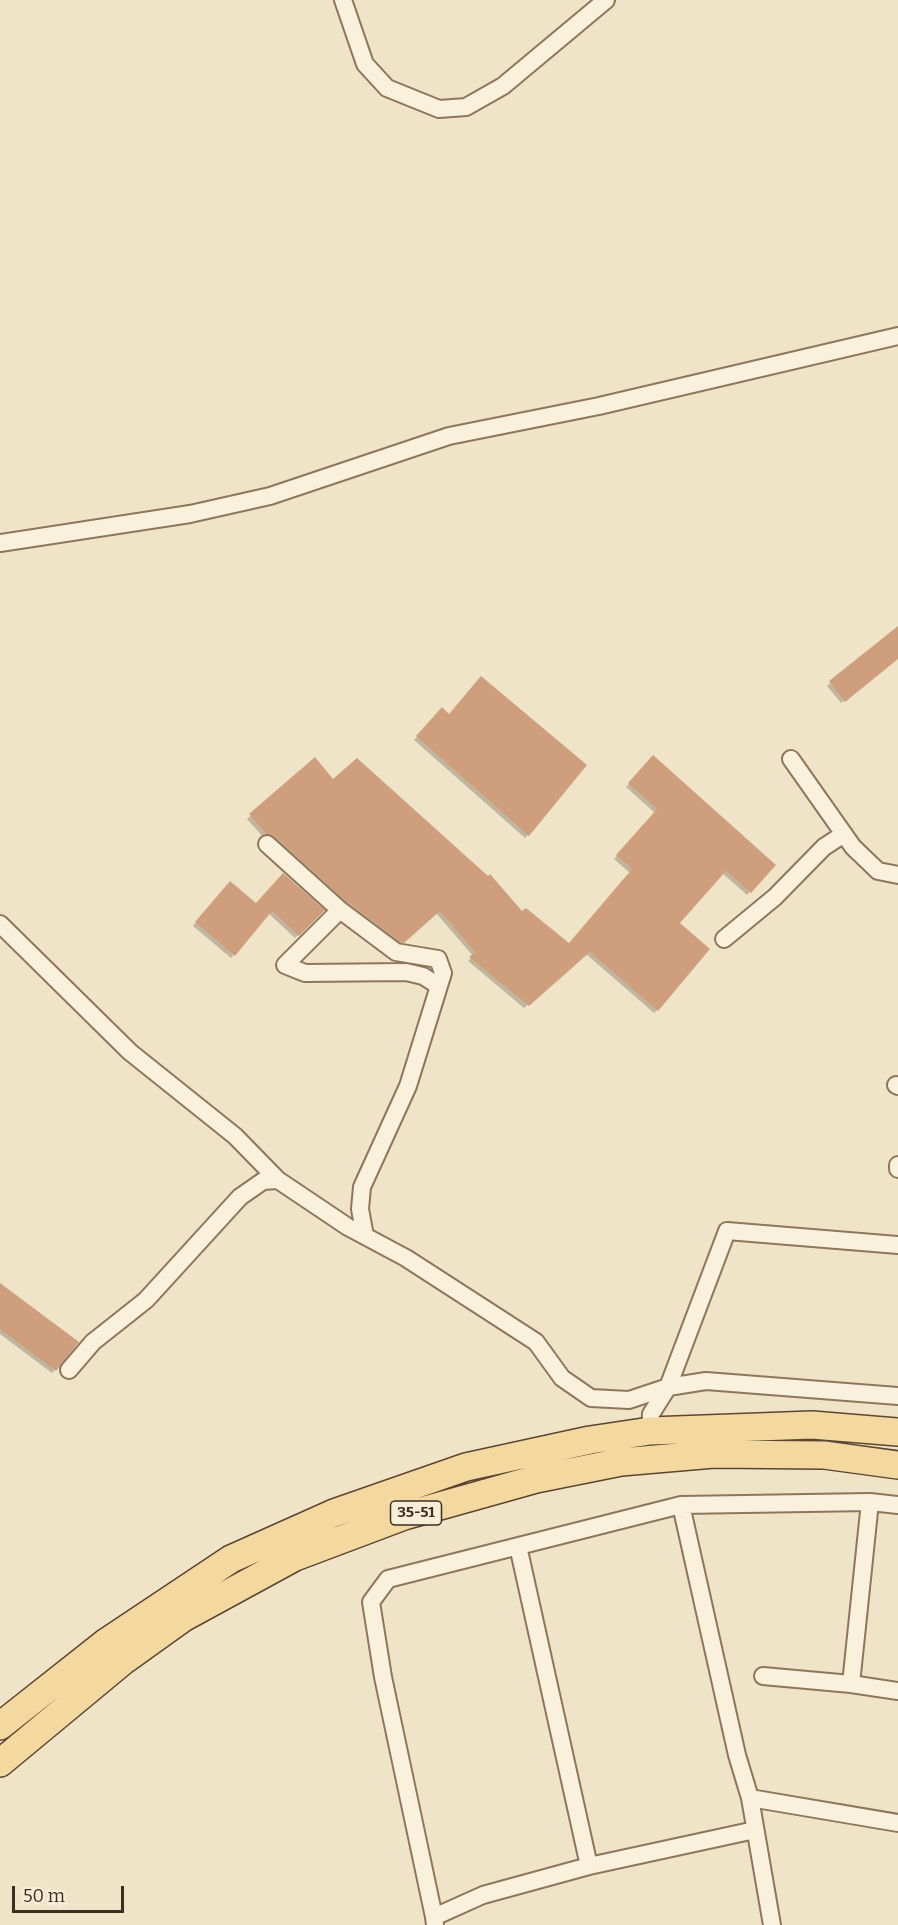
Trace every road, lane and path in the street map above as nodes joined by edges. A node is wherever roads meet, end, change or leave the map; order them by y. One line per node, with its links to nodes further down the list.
1 (344, 0): 2 (street)
2 (606, 0)
3 (898, 336): 4 (street)
4 (0, 543)
5 (791, 759): 6 (street)
6 (844, 834): 8 (street); 11 (street)
7 (267, 844): 9 (street)
8 (898, 875)
9 (340, 910): 12 (street); 12 (street)
10 (0, 924): 13 (street)
11 (724, 939)
12 (439, 986): 14 (street)
13 (278, 1180): 14 (street); 16 (street)
14 (365, 1236): 17 (street)
15 (898, 1245): 17 (street)
16 (69, 1370)
17 (668, 1387): 18 (street); 19 (street)
18 (898, 1396)
19 (650, 1431): 20 (main road, 35-51); 29 (main road, 35-51)
20 (898, 1432)
21 (898, 1465): 30 (main road, 35-51)
22 (870, 1502): 23 (street); 24 (street); 27 (street)
23 (681, 1505): 25 (street); 31 (street)
24 (898, 1505)
25 (519, 1546): 34 (street); 35 (street)
26 (763, 1676): 27 (street)
27 (851, 1684): 28 (street)
28 (898, 1691)
29 (0, 1726)
30 (0, 1763)
31 (750, 1798): 32 (street); 33 (street)
32 (898, 1823)
33 (755, 1830): 34 (street); 36 (street)
34 (590, 1866): 35 (street)
35 (434, 1921)
36 (772, 1925)

